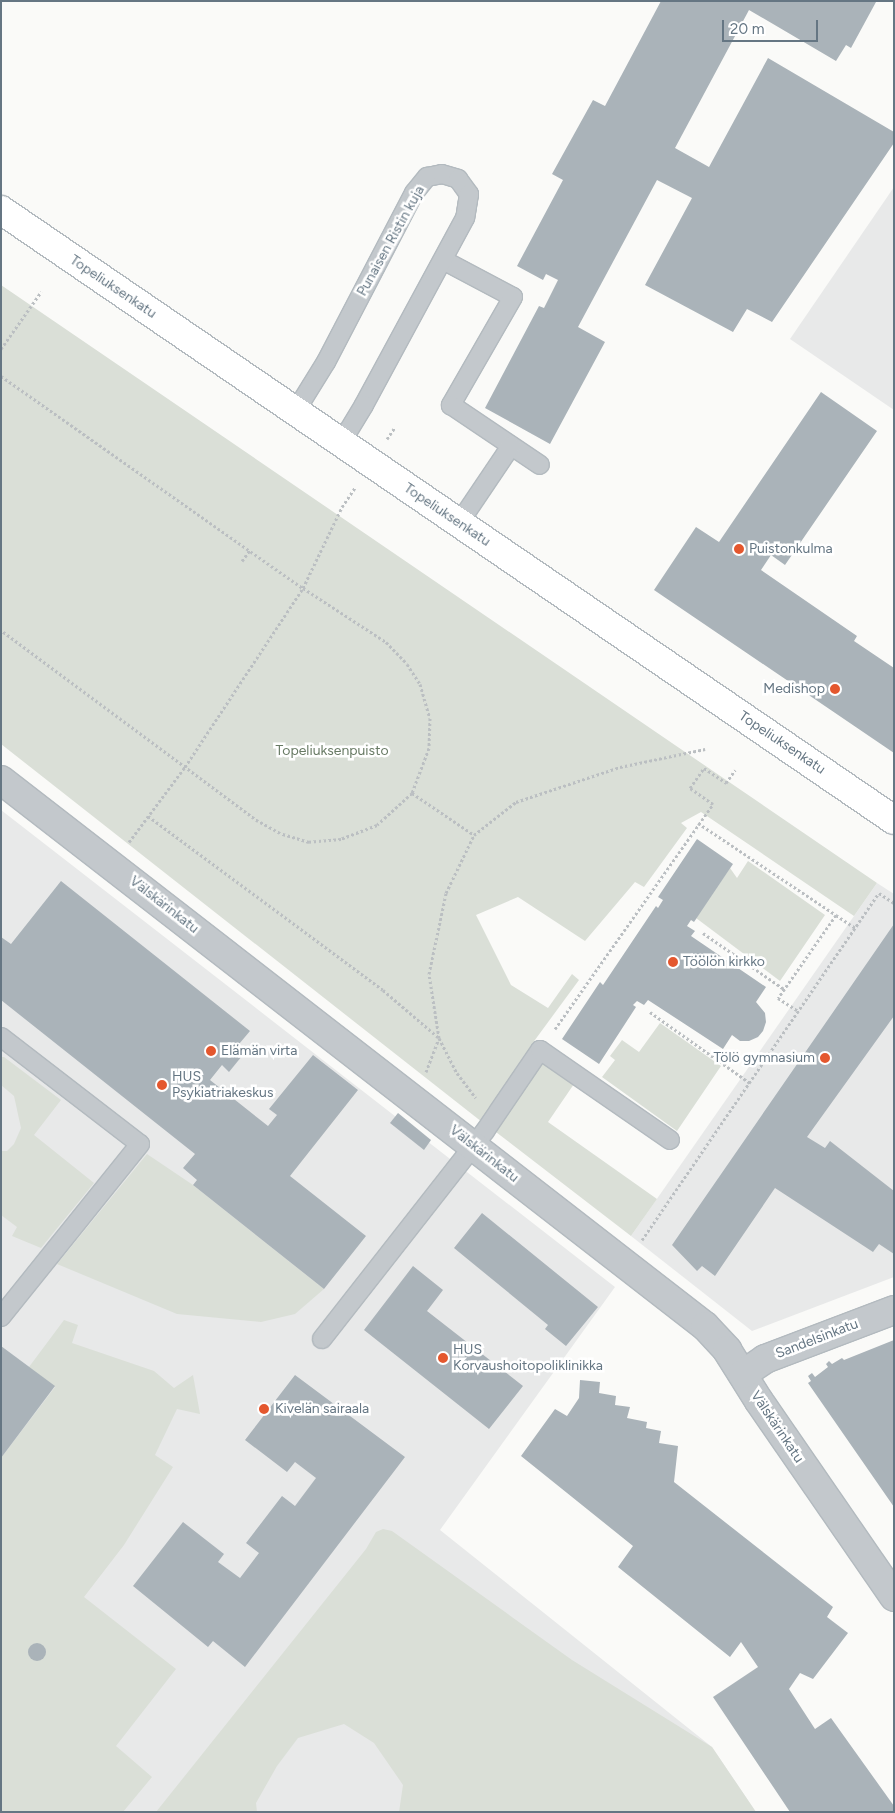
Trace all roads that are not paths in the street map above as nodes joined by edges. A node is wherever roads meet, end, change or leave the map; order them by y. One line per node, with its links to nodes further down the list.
1 (1, 210): 3 (main road, Topeliuksenkatu)
2 (443, 260): 3 (lane, Punaisen Ristin kuja); 4 (lane, Punaisen Ristin kuja); 5 (lane)
3 (295, 412): 4 (main road, Topeliuksenkatu)
4 (341, 443): 7 (main road, Topeliuksenkatu)
5 (511, 446): 6 (lane); 7 (lane)
6 (540, 466)
7 (459, 523): 9 (main road, Topeliuksenkatu)
8 (1, 780): 11 (street, Välskärinkatu)
9 (894, 820)
10 (1, 1037): 14 (lane)
11 (479, 1138): 12 (lane); 15 (lane); 16 (street, Välskärinkatu)
12 (670, 1140)
13 (894, 1310): 16 (street, Sandelsinkatu)
14 (1, 1317)
15 (322, 1339)
16 (742, 1374): 17 (street, Välskärinkatu)
17 (894, 1597)

